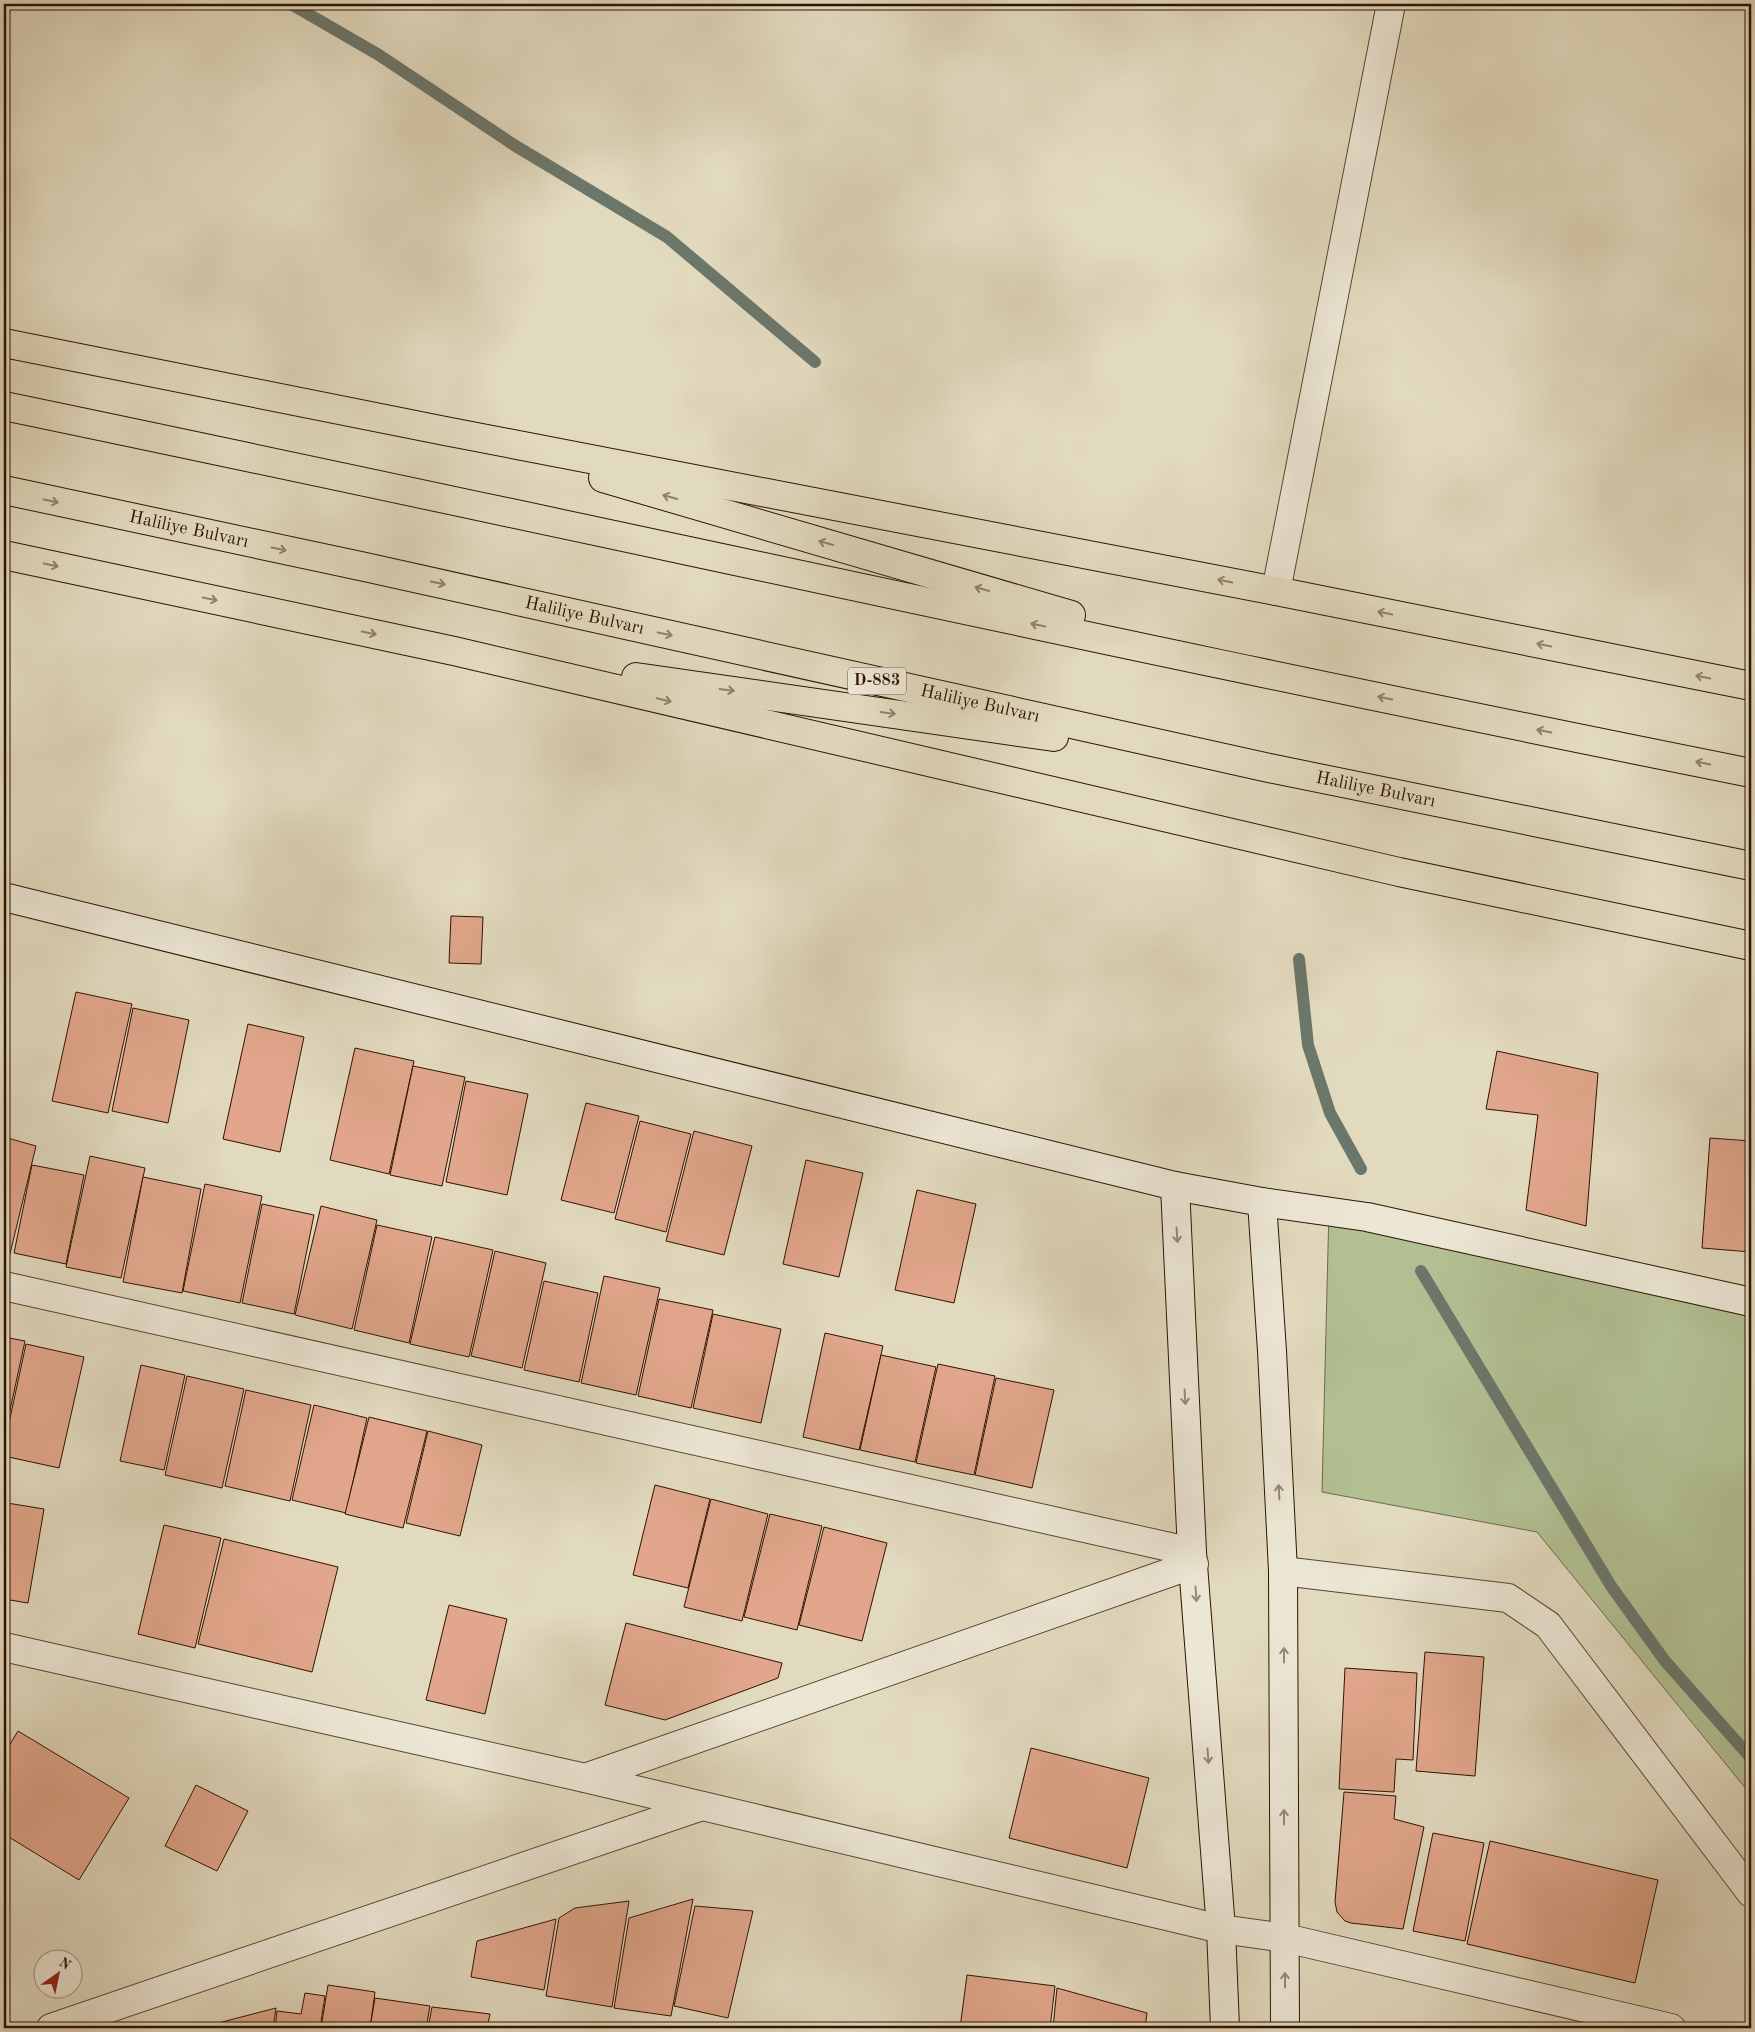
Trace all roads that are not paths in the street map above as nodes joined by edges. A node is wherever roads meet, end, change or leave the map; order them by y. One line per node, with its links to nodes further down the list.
1 (1391, 4): 7 (street)
2 (4, 343): 4 (highway)
3 (4, 406): 9 (highway, one-way to 3)
4 (445, 432): 7 (highway, one-way to 4); 9 (highway, one-way to 4)
5 (4, 490): 11 (highway, Haliliye Bulvarı / D-883, one-way to 11)
6 (4, 555): 8 (highway, one-way to 8)
7 (1276, 591): 10 (highway, one-way to 7)
8 (454, 651): 11 (highway, one-way to 11); 15 (highway, one-way to 15)
9 (1281, 677): 12 (highway, one-way to 9)
10 (1751, 686)
11 (1269, 768): 13 (highway, Haliliye Bulvarı / D-883)
12 (1751, 773)
13 (1751, 866)
14 (4, 896): 16 (street)
15 (1751, 946)
16 (1175, 1186): 17 (street); 20 (street, one-way to 20)
17 (1262, 1202): 19 (street); 21 (street, one-way to 17)
18 (4, 1286): 20 (street)
19 (1751, 1302)
20 (1193, 1558): 23 (street); 26 (street, one-way to 26)
21 (1283, 1571): 25 (street); 27 (street, one-way to 21)
22 (4, 1647): 23 (street)
23 (584, 1778): 24 (street)
24 (702, 1806): 26 (street); 28 (street)
25 (1751, 1892)
26 (1221, 1929): 27 (street); 29 (street)
27 (1285, 1938): 30 (street, one-way to 27); 31 (street)
28 (51, 2028)
29 (1225, 2028)
30 (1285, 2028)
31 (1671, 2028)

